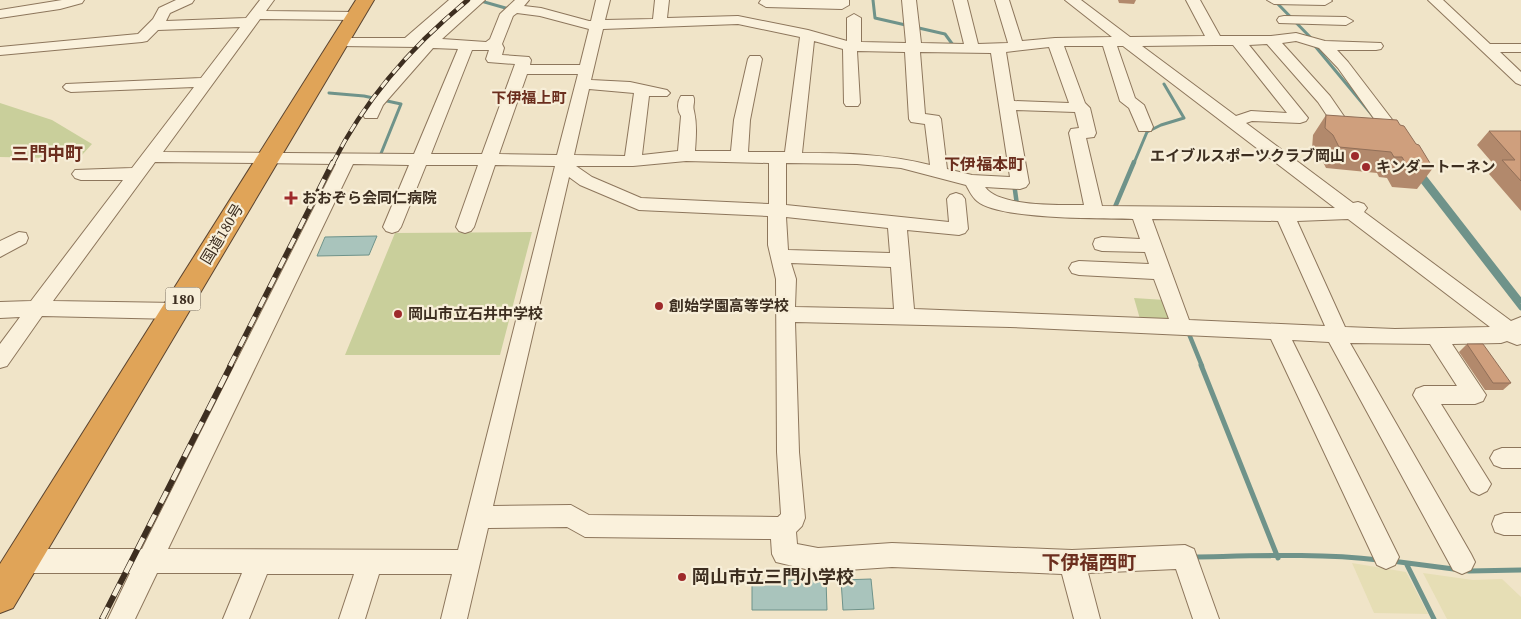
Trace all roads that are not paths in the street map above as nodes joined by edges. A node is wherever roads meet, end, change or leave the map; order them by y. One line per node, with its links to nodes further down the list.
1 (41, 0): 16 (street)
2 (78, 0): 23 (street)
3 (187, 0): 31 (street)
4 (267, 0): 26 (street)
5 (603, 0): 29 (street)
6 (662, 0): 28 (street)
7 (842, 0): 18 (street)
8 (909, 0): 48 (street)
9 (960, 0): 51 (street)
10 (1002, 0): 47 (street)
11 (1072, 0): 21 (street)
12 (1193, 0): 34 (street)
13 (1267, 0): 25 (street)
14 (1275, 0): 19 (street)
15 (1435, 0): 49 (street)
16 (0, 1)
17 (455, 1): 37 (street)
18 (766, 1): 30 (street)
19 (1325, 1)
20 (498, 5): 29 (street); 42 (street); 43 (street)
21 (1090, 7): 41 (street)
22 (360, 8): 26 (street); 36 (highway, 国道180号 / 180)
23 (0, 14)
24 (854, 18): 45 (street)
25 (1290, 20): 27 (street); 40 (street)
26 (250, 21): 31 (street); 58 (street)
27 (1346, 21)
28 (659, 24): 29 (street); 30 (street)
29 (598, 25): 56 (street)
30 (766, 25): 32 (street)
31 (155, 26): 53 (street)
32 (808, 34): 45 (street); 78 (street)
33 (1271, 40): 35 (street); 40 (street); 69 (street)
34 (1215, 41): 35 (street); 41 (street)
35 (1238, 41): 67 (street)
36 (340, 42): 37 (street); 74 (highway, 国道180号 / 180)
37 (409, 42): 42 (street)
38 (1055, 42): 39 (street); 47 (street); 65 (street)
39 (1109, 42): 41 (street); 68 (street)
40 (1312, 42): 46 (street); 70 (street)
41 (1135, 43): 67 (street)
42 (428, 44): 44 (street); 66 (street)
43 (492, 44): 44 (street); 55 (street)
44 (467, 45): 76 (street)
45 (852, 46): 48 (street); 63 (street)
46 (1376, 46)
47 (1017, 47): 52 (street)
48 (913, 48): 51 (street); 81 (street)
49 (1492, 48): 50 (street); 57 (street)
50 (1521, 48)
51 (972, 49): 52 (street)
52 (998, 49): 64 (street)
53 (0, 52)
54 (755, 58): 73 (street)
55 (520, 69): 56 (street); 77 (street)
56 (585, 77): 60 (street); 80 (street)
57 (1521, 80)
58 (201, 83): 59 (street); 72 (street)
59 (72, 87)
60 (642, 91): 61 (street); 79 (street)
61 (662, 93)
62 (687, 99): 71 (street)
63 (852, 103)
64 (1007, 105): 65 (street); 84 (street)
65 (1082, 108): 88 (street)
66 (371, 115)
67 (1239, 120): 86 (street)
68 (1145, 127)
69 (1344, 128)
70 (1391, 130)
71 (686, 156): 73 (street); 79 (street)
72 (150, 157): 74 (street); 83 (street)
73 (739, 158): 78 (street)
74 (268, 159): 75 (street); 104 (highway, 国道180号 / 180)
75 (347, 159): 76 (street); 118 (street)
76 (420, 159): 77 (street); 92 (street)
77 (488, 159): 80 (street); 93 (street)
78 (786, 159): 81 (street); 87 (street)
79 (633, 161): 80 (street)
80 (565, 163): 87 (street); 114 (street)
81 (939, 172): 84 (street)
82 (81, 174): 83 (street)
83 (133, 174): 102 (street)
84 (972, 181): 88 (street)
85 (956, 199): 91 (street)
86 (1357, 209): 90 (street); 108 (street)
87 (778, 210): 91 (street); 98 (street)
88 (1094, 212): 89 (street)
89 (1140, 212): 90 (street); 96 (street)
90 (1284, 215): 110 (street)
91 (897, 222): 99 (street)
92 (392, 227)
93 (465, 227)
94 (19, 238): 97 (street)
95 (1102, 244): 96 (street)
96 (1153, 246): 101 (street)
97 (0, 250)
98 (779, 256): 99 (street); 105 (street)
99 (899, 260): 106 (street)
100 (1079, 268): 101 (street)
101 (1162, 272): 107 (street)
102 (37, 308): 103 (street); 104 (street); 112 (street)
103 (0, 310)
104 (176, 311): 117 (highway, 国道180号 / 180)
105 (785, 314): 106 (street); 115 (street)
106 (905, 316): 107 (street)
107 (1182, 328): 109 (street)
108 (1518, 330): 111 (street)
109 (1277, 331): 110 (street); 116 (street)
110 (1337, 335): 111 (street); 123 (street)
111 (1435, 336): 113 (street)
112 (0, 360)
113 (1479, 484)
114 (479, 517): 115 (street); 121 (street)
115 (783, 528): 122 (street)
116 (1386, 557)
117 (21, 562): 118 (street); 124 (highway, 国道180号 / 180)
118 (150, 562): 119 (street); 125 (street)
119 (259, 562): 120 (street); 126 (street)
120 (370, 562): 121 (street); 127 (street)
121 (468, 562): 128 (street)
122 (1072, 562): 129 (street); 130 (street)
123 (1462, 562)
124 (0, 596)
125 (121, 619)
126 (236, 619)
127 (352, 619)
128 (454, 619)
129 (1087, 619)
130 (1206, 619)

